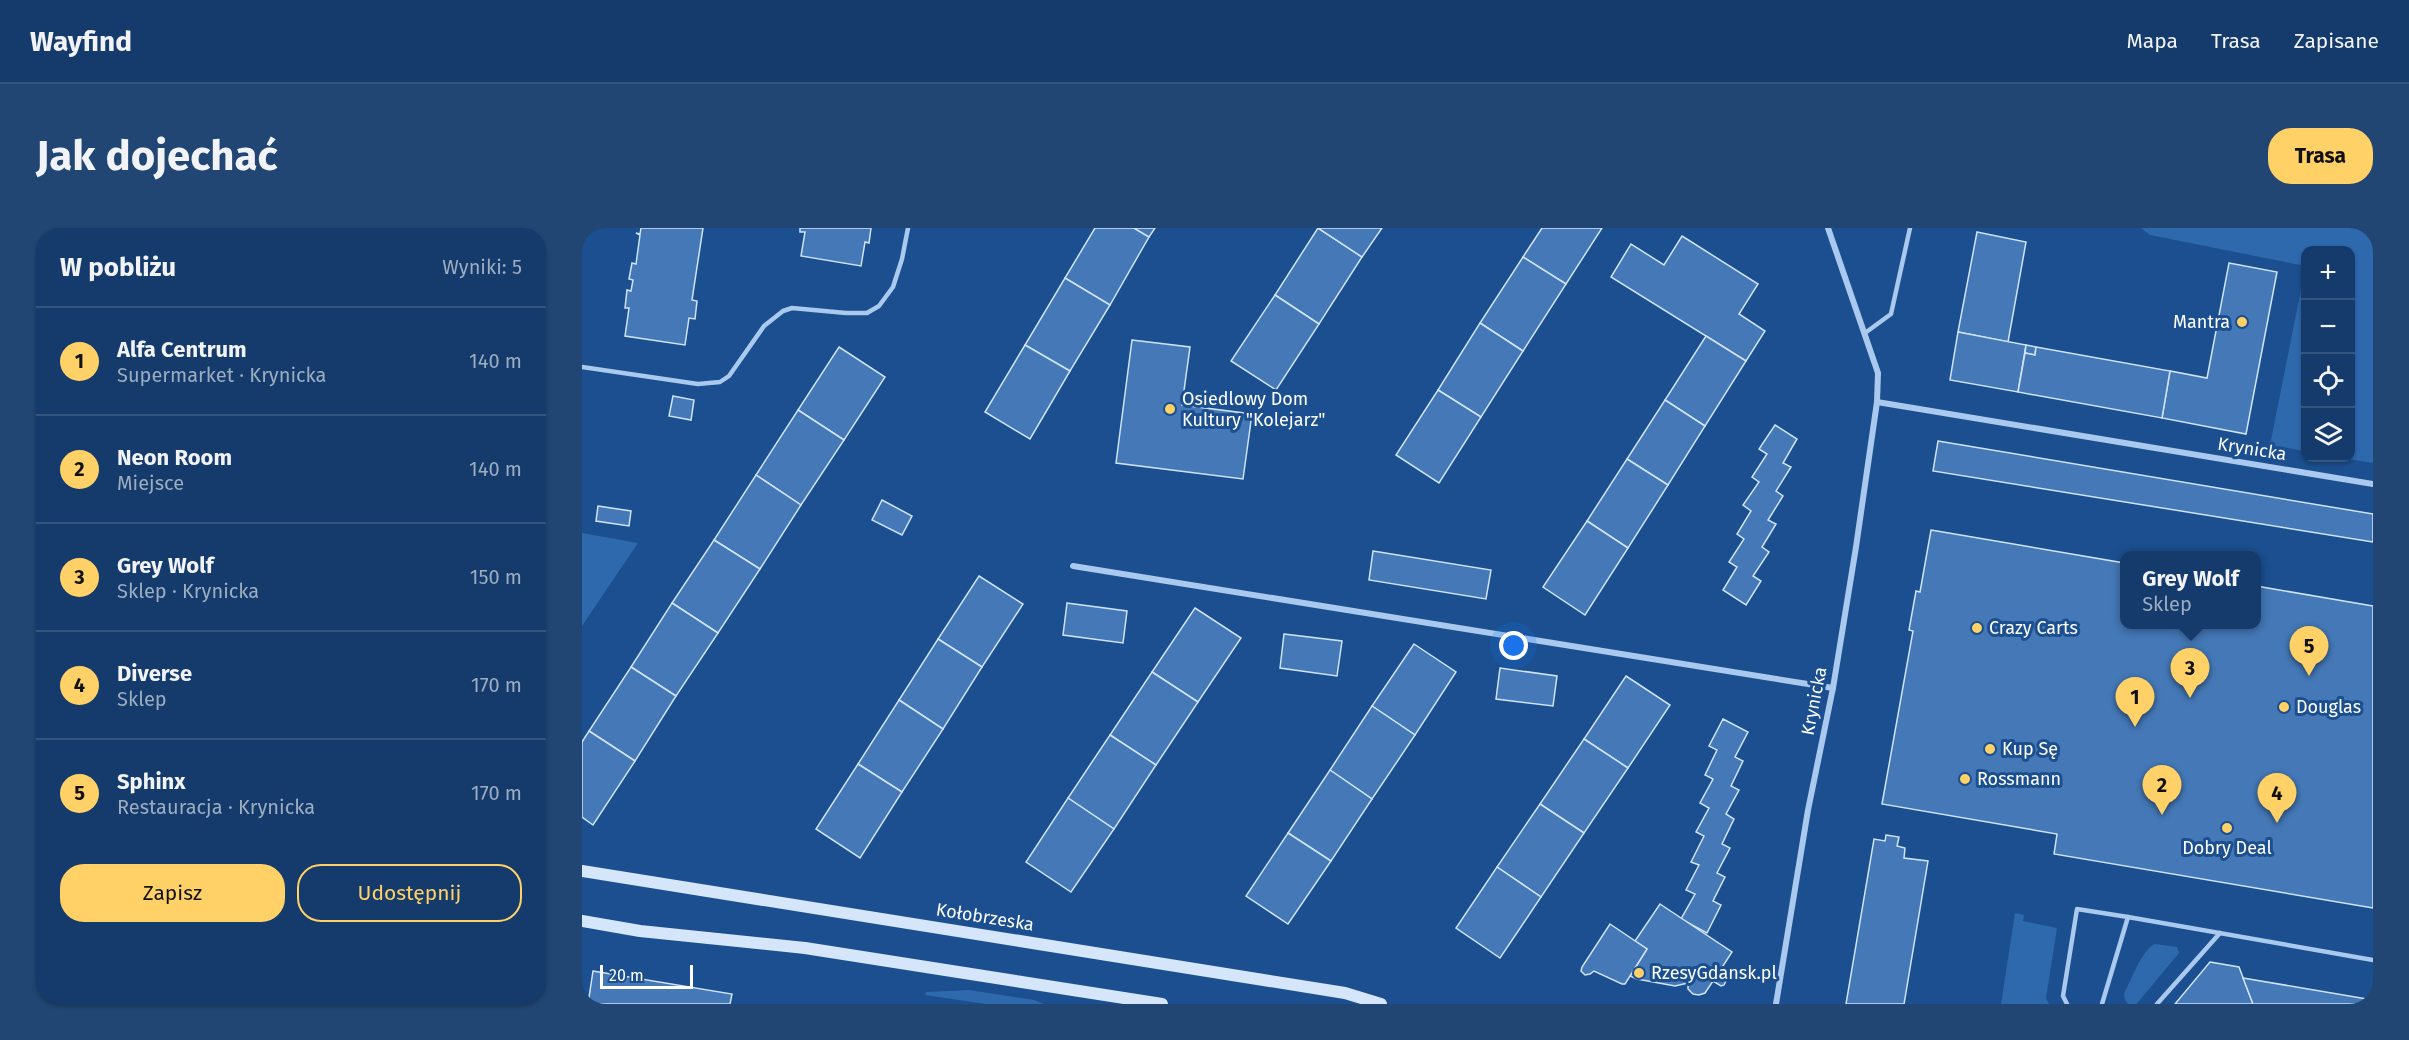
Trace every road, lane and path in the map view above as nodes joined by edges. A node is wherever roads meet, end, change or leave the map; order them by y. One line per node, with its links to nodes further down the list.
1 (908, 228): 5 (lane)
2 (1828, 228): 4 (street, Krynicka)
3 (1910, 228): 4 (lane)
4 (1865, 333): 6 (street, Krynicka)
5 (582, 367)
6 (1877, 402): 7 (street, Krynicka); 9 (street, Krynicka)
7 (2373, 484)
8 (1073, 566): 9 (street)
9 (1833, 688): 17 (street, Krynicka)
10 (582, 871): 16 (main road, Kołobrzeska)
11 (2128, 917): 13 (lane); 18 (lane); 19 (lane)
12 (582, 921): 15 (main road)
13 (2220, 933): 14 (lane); 20 (lane)
14 (2373, 960)
15 (1162, 1004)
16 (1382, 1004)
17 (1776, 1004)
18 (2067, 1004)
19 (2102, 1004)
20 (2157, 1004)

